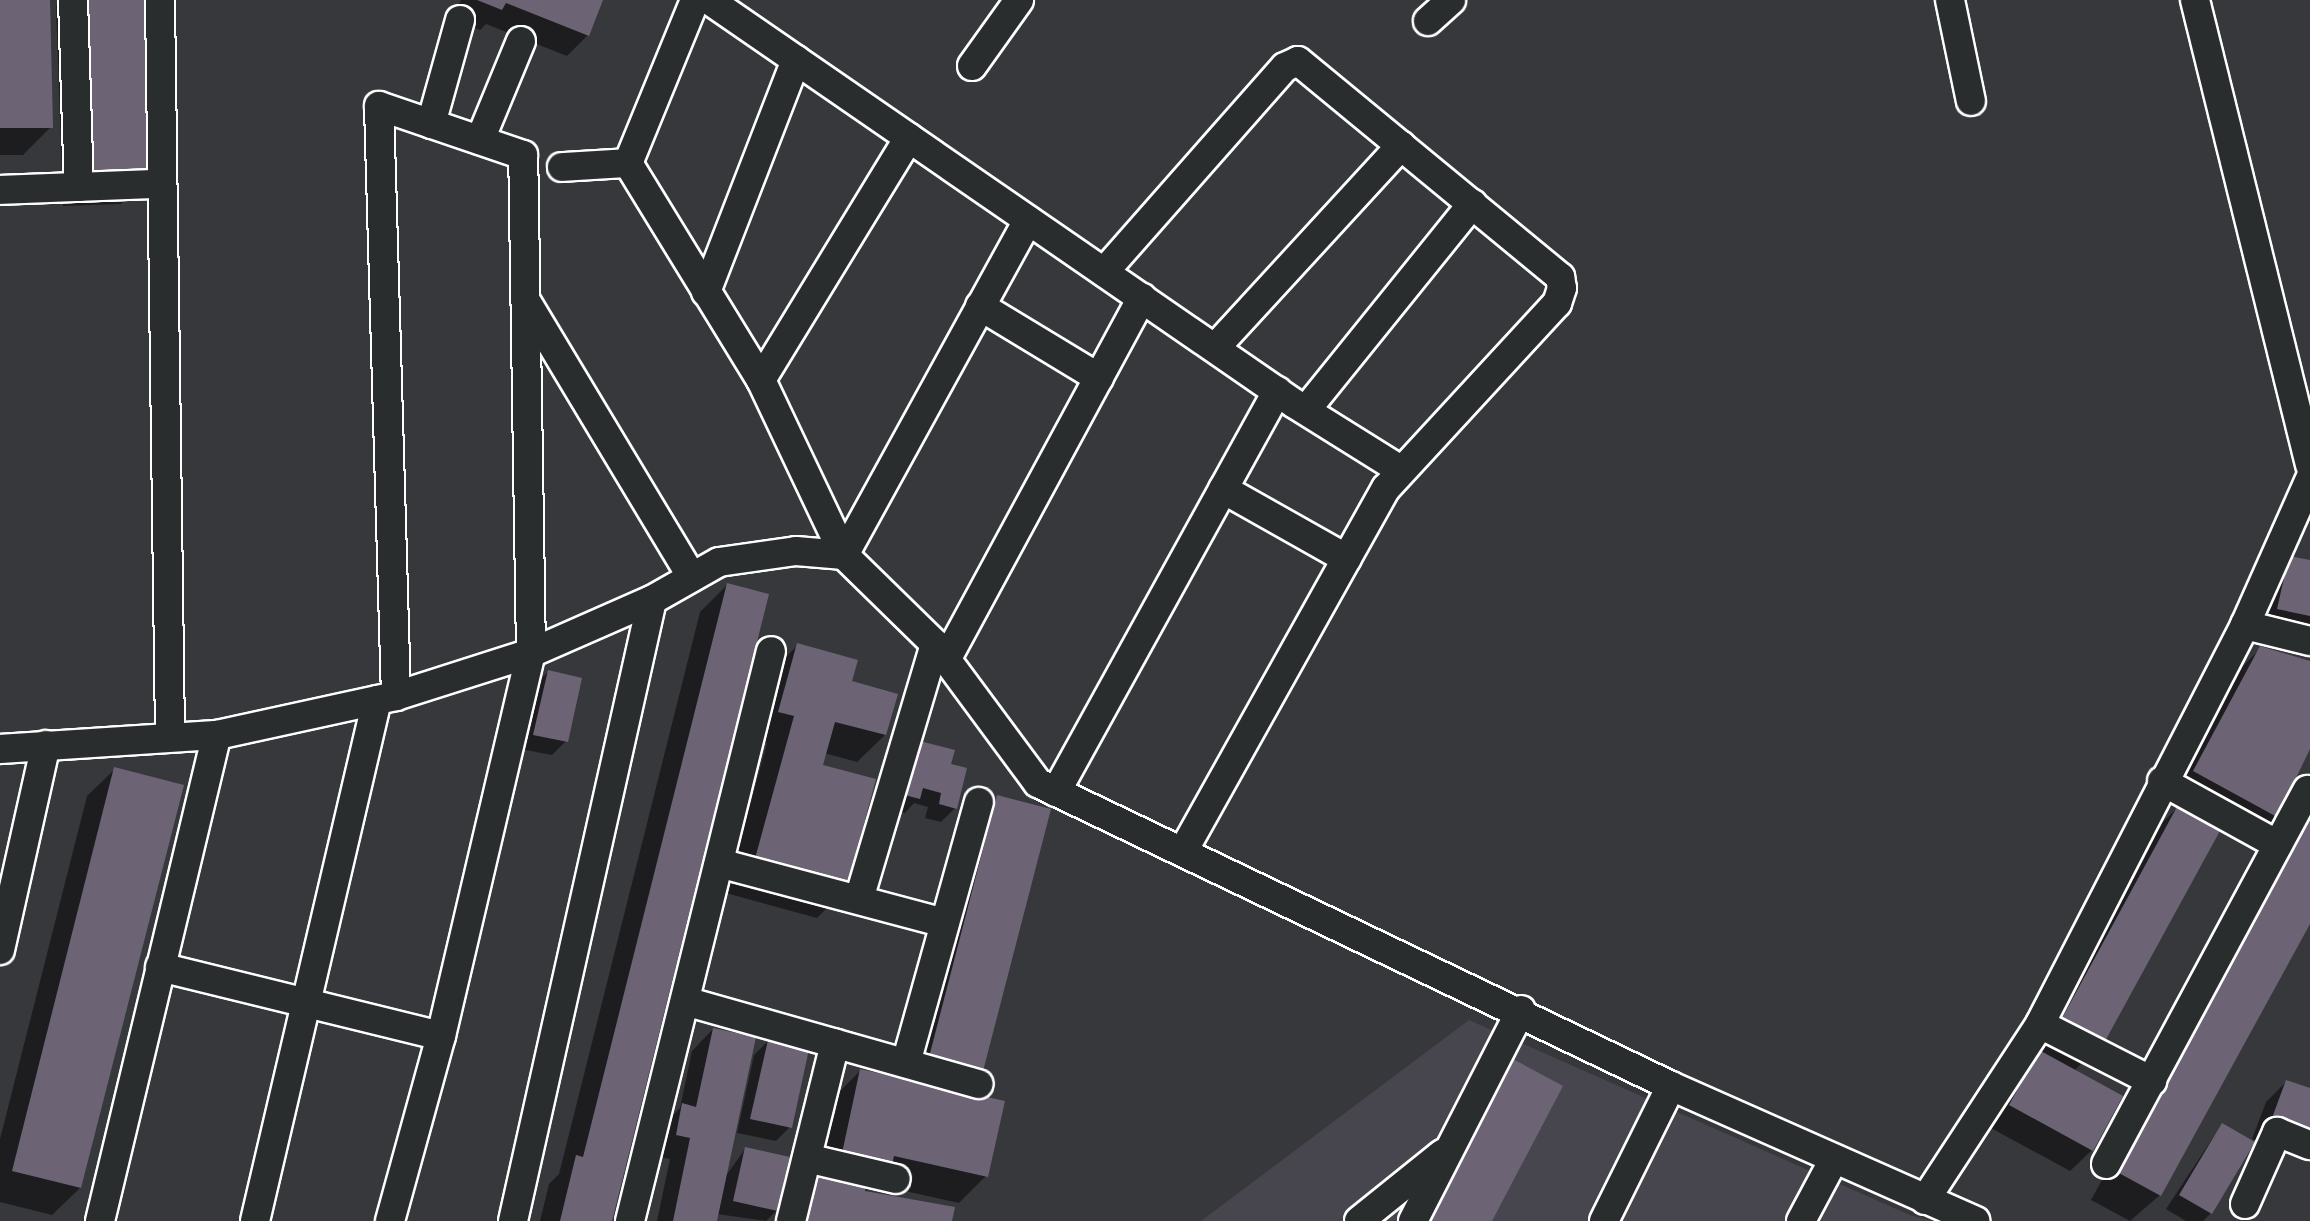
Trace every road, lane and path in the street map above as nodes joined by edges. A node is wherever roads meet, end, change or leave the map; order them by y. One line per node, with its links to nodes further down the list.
1 (73, 0): 22 (street)
2 (160, 0): 21 (street)
3 (695, 0): 19 (street)
4 (710, 0): 12 (street)
5 (1019, 0): 13 (street)
6 (1450, 0): 10 (street)
7 (1950, 0): 14 (street)
8 (2194, 0): 36 (street)
9 (460, 20): 15 (street)
10 (1428, 21)
11 (521, 41): 17 (street)
12 (796, 60): 16 (street); 27 (street)
13 (972, 66)
14 (1971, 101)
15 (431, 124): 17 (street); 49 (street)
16 (909, 138): 25 (street); 33 (street)
17 (480, 141): 29 (street)
18 (1401, 146): 24 (street); 26 (street); 31 (street)
19 (628, 162): 20 (street); 27 (street)
20 (562, 167)
21 (159, 184): 22 (street); 50 (street)
22 (79, 187): 23 (street)
23 (0, 190)
24 (1472, 204): 35 (street); 37 (street)
25 (1028, 220): 26 (street); 30 (street)
26 (1104, 272): 28 (street)
27 (706, 292): 33 (street)
28 (1142, 298): 31 (street); 32 (street)
29 (526, 300): 42 (street); 48 (street)
30 (980, 306): 32 (street); 40 (street)
31 (1215, 348): 34 (street)
32 (1099, 378): 47 (street)
33 (761, 380): 40 (street)
34 (1277, 391): 35 (street); 39 (street)
35 (1306, 410): 37 (street)
36 (2310, 465)
37 (1399, 469): 41 (street)
38 (2310, 479): 44 (street)
39 (1223, 489): 41 (street); 56 (street)
40 (844, 555): 42 (street); 47 (street)
41 (1347, 559): 59 (street)
42 (692, 577): 43 (street)
43 (652, 600): 48 (street); 86 (street)
44 (2245, 625): 45 (street); 54 (street)
45 (2310, 640)
46 (771, 651): 60 (street)
47 (941, 652): 56 (street); 61 (street)
48 (531, 653): 49 (street); 69 (street)
49 (386, 698): 51 (street); 66 (street)
50 (170, 735): 51 (street); 52 (street)
51 (217, 735): 64 (street)
52 (46, 745): 53 (street); 63 (street)
53 (0, 749)
54 (2162, 782): 58 (street); 68 (street)
55 (2307, 790): 58 (street)
56 (1056, 792): 59 (street)
57 (979, 802): 62 (street)
58 (2277, 845): 72 (street)
59 (1183, 851): 67 (street)
60 (719, 863): 61 (street); 65 (street)
61 (859, 899): 62 (street)
62 (944, 923): 71 (street)
63 (0, 950)
64 (160, 967): 66 (street); 83 (street)
65 (685, 1001): 70 (street); 87 (street)
66 (306, 1003): 69 (street); 84 (street)
67 (1521, 1010): 74 (street); 76 (street)
68 (2040, 1024): 72 (street); 81 (street)
69 (441, 1036): 85 (street)
70 (835, 1043): 71 (street); 77 (street)
71 (906, 1063): 73 (street)
72 (2152, 1081): 79 (street)
73 (978, 1083)
74 (1671, 1086): 78 (street); 91 (street)
75 (2310, 1144): 82 (street)
76 (1451, 1147): 89 (street); 90 (street)
77 (807, 1158): 80 (street); 88 (street)
78 (1833, 1161): 81 (street); 92 (street)
79 (2106, 1164)
80 (896, 1179)
81 (1926, 1200): 93 (street)
82 (2245, 1203)
83 (100, 1221)
84 (255, 1221)
85 (390, 1221)
86 (513, 1221)
87 (630, 1221)
88 (791, 1221)
89 (1359, 1221)
90 (1413, 1221)
91 (1604, 1221)
92 (1801, 1221)
93 (1975, 1221)

